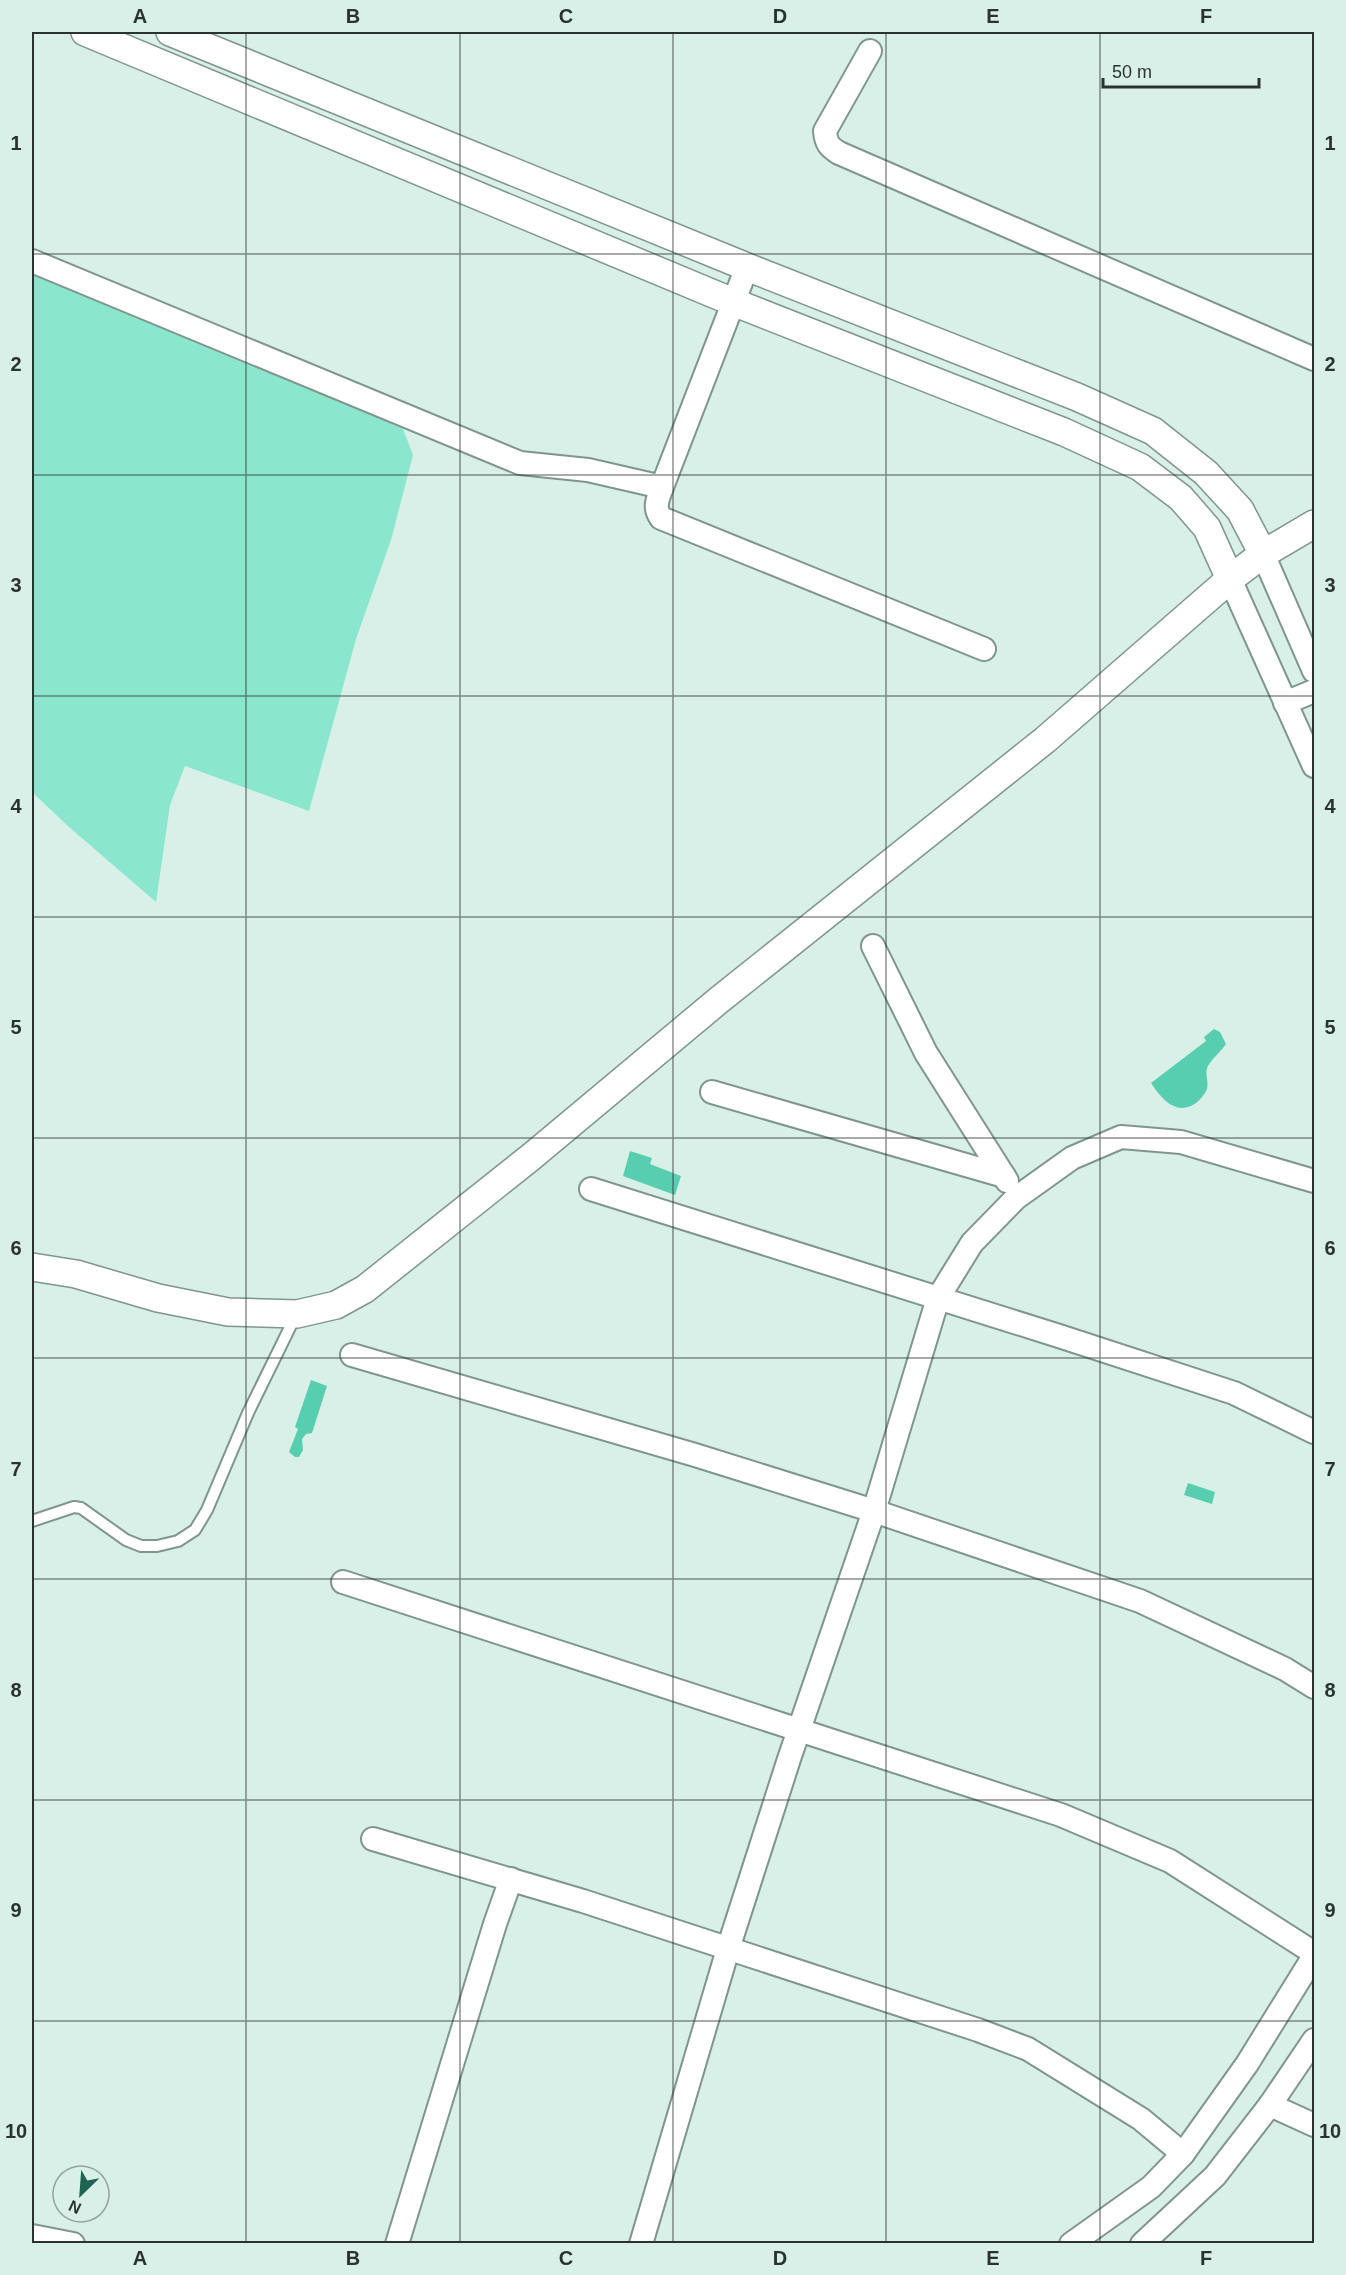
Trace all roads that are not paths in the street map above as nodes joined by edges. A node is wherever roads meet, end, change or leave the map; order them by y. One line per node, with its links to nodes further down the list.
1 (85, 32): 5 (street)
2 (170, 32): 4 (street)
3 (870, 51): 11 (street)
4 (356, 107): 5 (street); 6 (street)
5 (342, 139): 7 (street)
6 (607, 210): 7 (street); 9 (street)
7 (592, 243): 10 (street)
8 (32, 261): 14 (street)
9 (747, 267): 10 (street); 12 (street)
10 (733, 302): 13 (street); 14 (street)
11 (1314, 359)
12 (1077, 397): 13 (street); 16 (street)
13 (1064, 432): 17 (street)
14 (662, 486): 18 (street)
15 (1314, 524): 16 (street)
16 (1263, 554): 17 (street); 19 (street)
17 (1230, 579): 21 (street); 31 (street)
18 (984, 649)
19 (1314, 671)
20 (1314, 691): 21 (street)
21 (1285, 703): 22 (street)
22 (1312, 753)
23 (873, 946): 25 (street)
24 (712, 1092): 25 (street)
25 (1004, 1176): 28 (street)
26 (1314, 1181): 28 (street)
27 (591, 1189): 30 (street)
28 (1016, 1198): 30 (street)
29 (32, 1267): 31 (street)
30 (938, 1298): 33 (street); 34 (street)
31 (297, 1314): 35 (lane)
32 (352, 1355): 34 (street)
33 (1314, 1432)
34 (874, 1511): 37 (street); 38 (street)
35 (32, 1521)
36 (343, 1582): 38 (street)
37 (1314, 1687)
38 (799, 1729): 41 (street); 42 (street)
39 (373, 1839): 40 (street)
40 (511, 1880): 41 (street); 49 (street)
41 (728, 1949): 46 (street); 50 (street)
42 (1314, 1955): 46 (street)
43 (1314, 2040): 44 (street)
44 (1270, 2105): 45 (street); 52 (street)
45 (1314, 2125)
46 (1183, 2154): 51 (street)
47 (32, 2236): 48 (street)
48 (73, 2244)
49 (397, 2244)
50 (641, 2244)
51 (1071, 2244)
52 (1142, 2244)

